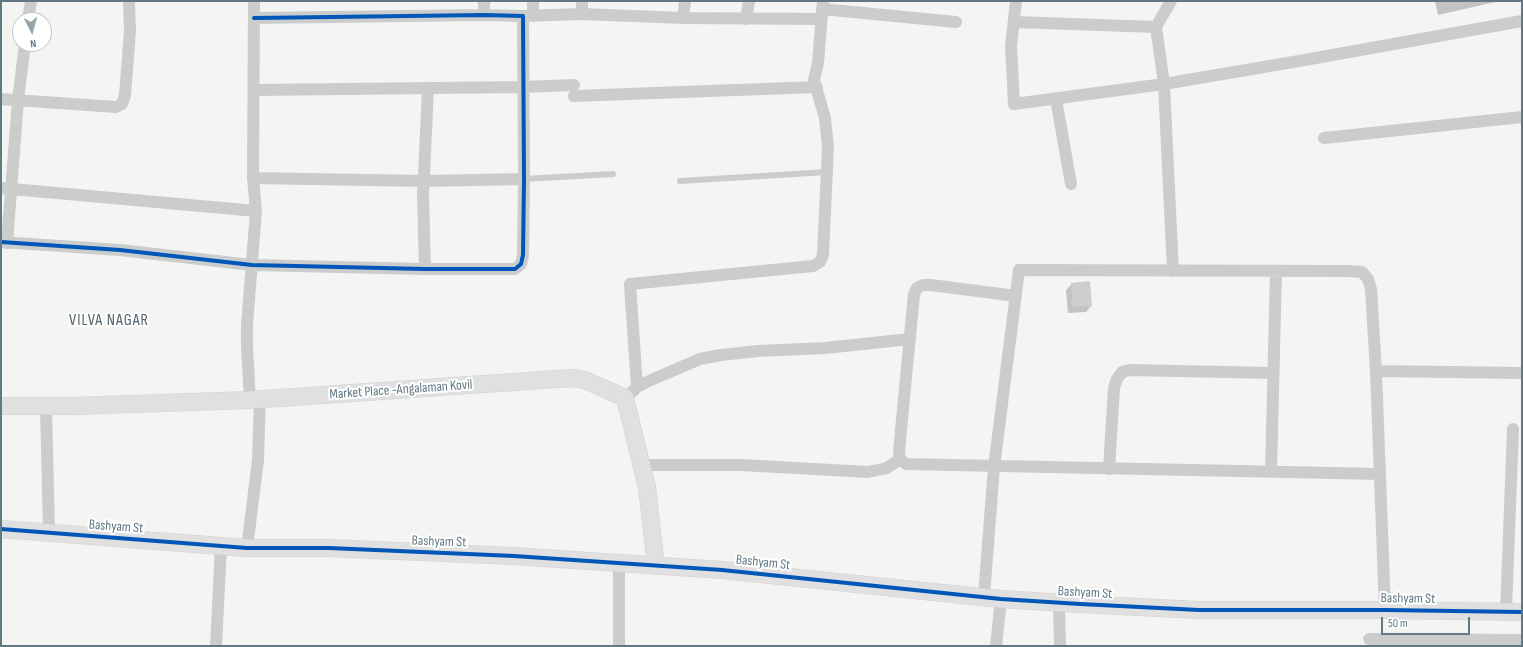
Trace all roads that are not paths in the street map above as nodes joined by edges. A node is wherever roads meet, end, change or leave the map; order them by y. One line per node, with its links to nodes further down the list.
1 (31, 1): 12 (street)
2 (129, 1): 31 (street)
3 (254, 1): 16 (street)
4 (484, 1): 14 (street)
5 (533, 1): 15 (street)
6 (582, 1): 13 (street)
7 (685, 1): 17 (street)
8 (749, 1): 18 (street)
9 (1016, 1): 21 (street)
10 (1171, 1): 22 (street)
11 (822, 10): 18 (street); 20 (street); 26 (street)
12 (29, 12)
13 (582, 14): 15 (street); 17 (street)
14 (484, 15): 15 (street); 16 (street)
15 (528, 16): 25 (street)
16 (254, 18): 28 (street)
17 (683, 18): 18 (street)
18 (746, 19)
19 (1522, 21): 24 (street)
20 (956, 22)
21 (1014, 22): 22 (street); 30 (street)
22 (1156, 27): 24 (street)
23 (24, 52): 31 (street)
24 (1164, 84): 30 (street); 46 (street)
25 (523, 87): 26 (street); 27 (street); 37 (street)
26 (817, 87): 34 (street)
27 (428, 89): 28 (street); 38 (street)
28 (254, 90): 36 (street)
29 (1, 99): 31 (street)
30 (1056, 99): 40 (street)
31 (18, 100): 41 (street)
32 (1522, 117): 33 (street)
33 (1324, 138)
34 (827, 172): 39 (lane); 53 (street)
35 (613, 174): 37 (lane)
36 (253, 178): 38 (street); 42 (street)
37 (524, 179): 38 (street); 45 (street)
38 (424, 181): 45 (street)
39 (680, 181)
40 (1071, 184)
41 (6, 189): 42 (street); 43 (street)
42 (256, 211): 44 (street)
43 (4, 243): 44 (street)
44 (252, 265): 45 (street); 54 (street)
45 (425, 269)
46 (1173, 270): 47 (street); 48 (street)
47 (1276, 271): 50 (street); 51 (street)
48 (1016, 296): 49 (street); 60 (street)
49 (910, 338): 53 (street); 58 (street)
50 (1376, 371): 52 (street); 63 (street)
51 (1273, 373): 61 (street); 62 (street)
52 (1522, 373)
53 (631, 392): 54 (street, Market Place -Angalaman Kovil); 59 (street)
54 (255, 400): 56 (street, Market Place -Angalaman Kovil); 68 (street)
55 (1, 406): 56 (street, Market Place -Angalaman Kovil)
56 (46, 406): 66 (street)
57 (1513, 429): 64 (street)
58 (900, 459): 59 (street); 60 (street)
59 (642, 465): 70 (street)
60 (994, 467): 61 (street); 71 (street)
61 (1109, 469): 62 (street)
62 (1271, 472): 63 (street)
63 (1380, 474): 74 (street)
64 (1516, 492): 75 (street)
65 (1, 529): 66 (street, Bashyam St)
66 (49, 533): 67 (street, Bashyam St)
67 (221, 546): 68 (street, Bashyam St); 78 (street)
68 (247, 548): 69 (street, Bashyam St)
69 (619, 564): 70 (street, Bashyam St); 79 (street)
70 (656, 566): 71 (street, Bashyam St)
71 (984, 596): 72 (street, Bashyam St)
72 (1001, 598): 73 (street, Bashyam St); 80 (street)
73 (1059, 603): 74 (street, Bashyam St); 81 (street)
74 (1385, 610): 75 (street, Bashyam St)
75 (1514, 612)
76 (1369, 639): 77 (street)
77 (1522, 640)
78 (216, 646)
79 (619, 646)
80 (996, 646)
81 (1060, 646)

